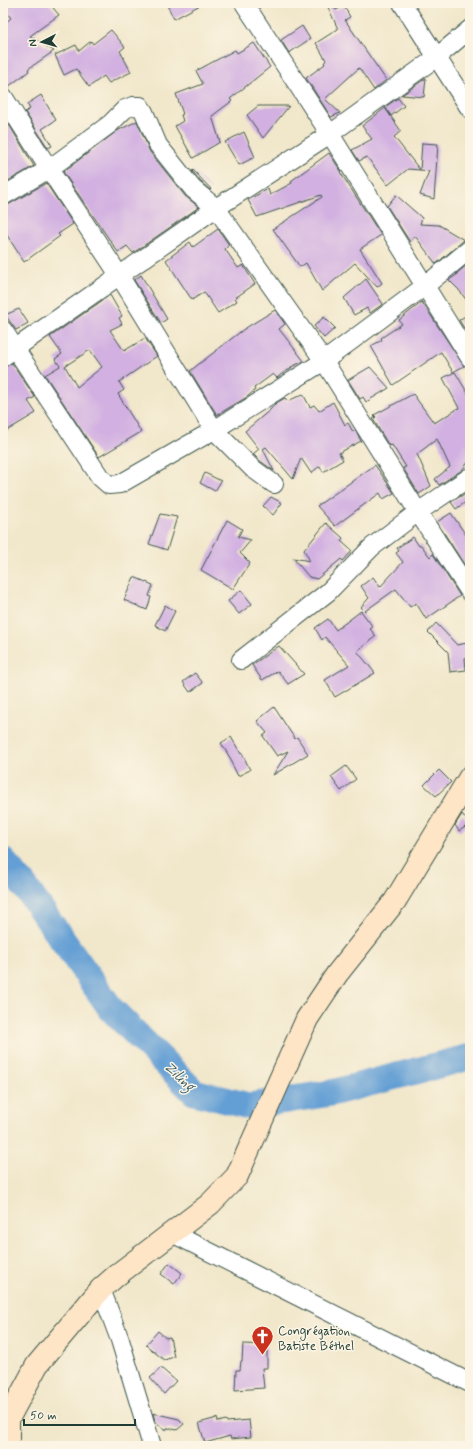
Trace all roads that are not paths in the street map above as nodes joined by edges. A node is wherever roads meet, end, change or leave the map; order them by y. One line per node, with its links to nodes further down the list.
1 (244, 3): 7 (street)
2 (402, 3): 4 (street)
3 (470, 29): 4 (street)
4 (437, 57): 6 (street); 7 (street)
5 (3, 96): 8 (street)
6 (470, 109)
7 (330, 134): 10 (street); 13 (street)
8 (49, 169): 9 (street); 10 (street); 12 (street)
9 (3, 196)
10 (216, 208): 12 (street); 17 (street)
11 (470, 249): 13 (street)
12 (119, 275): 15 (street); 18 (street)
13 (425, 286): 16 (street); 17 (street)
14 (3, 330): 15 (street)
15 (9, 353): 18 (street)
16 (470, 358)
17 (324, 361): 18 (street); 21 (street)
18 (214, 430): 20 (street)
19 (470, 477): 21 (street)
20 (274, 484)
21 (418, 512): 22 (street); 23 (street)
22 (470, 592)
23 (241, 660)
24 (470, 776): 25 (main road)
25 (172, 1233): 26 (main road); 27 (street)
26 (101, 1289): 28 (main road); 30 (street)
27 (470, 1383)
28 (6, 1422): 29 (main road)
29 (8, 1446)
30 (152, 1446)

